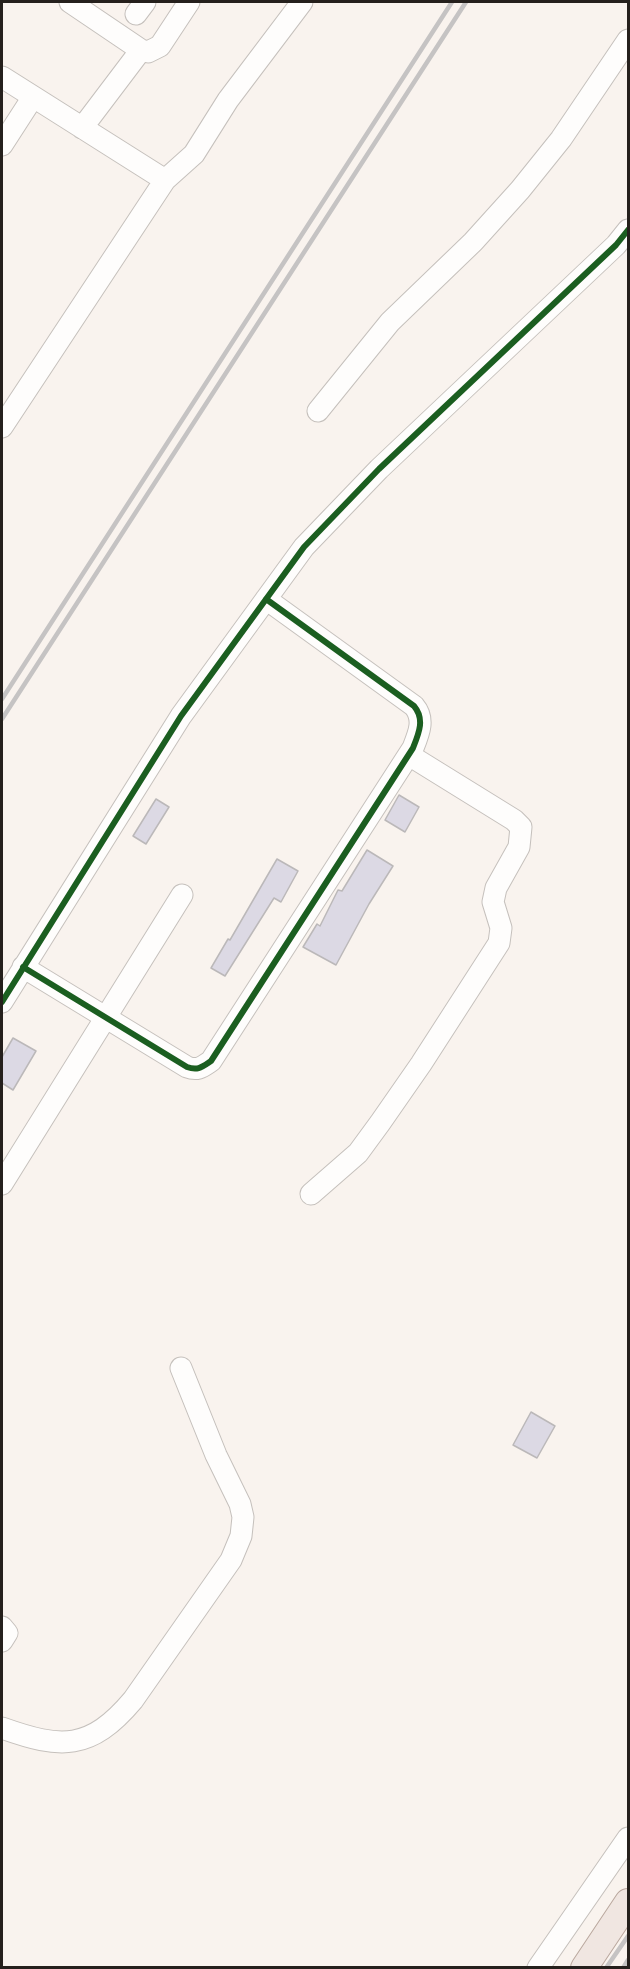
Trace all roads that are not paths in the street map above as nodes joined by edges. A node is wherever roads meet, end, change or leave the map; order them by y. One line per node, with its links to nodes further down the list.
1 (70, 2): 5 (street)
2 (189, 2): 5 (street)
3 (302, 2): 10 (street)
4 (628, 40): 12 (street)
5 (141, 50): 8 (street)
6 (2, 77): 7 (street)
7 (33, 97): 8 (street); 9 (street)
8 (82, 128): 10 (street)
9 (2, 145)
10 (165, 180): 13 (street)
11 (628, 230): 14 (street)
12 (318, 411)
13 (2, 428)
14 (266, 599): 15 (street); 17 (street)
15 (409, 755): 19 (street); 21 (street)
16 (182, 895): 19 (street)
17 (23, 967): 18 (street); 19 (street)
18 (2, 1002)
19 (107, 1018): 20 (street)
20 (2, 1184)
21 (310, 1194)
22 (181, 1368): 25 (street)
23 (2, 1627): 24 (street)
24 (2, 1641)
25 (2, 1728)
26 (628, 1838): 28 (street)
27 (628, 1902): 29 (main road)
28 (538, 1968)
29 (584, 1968)

